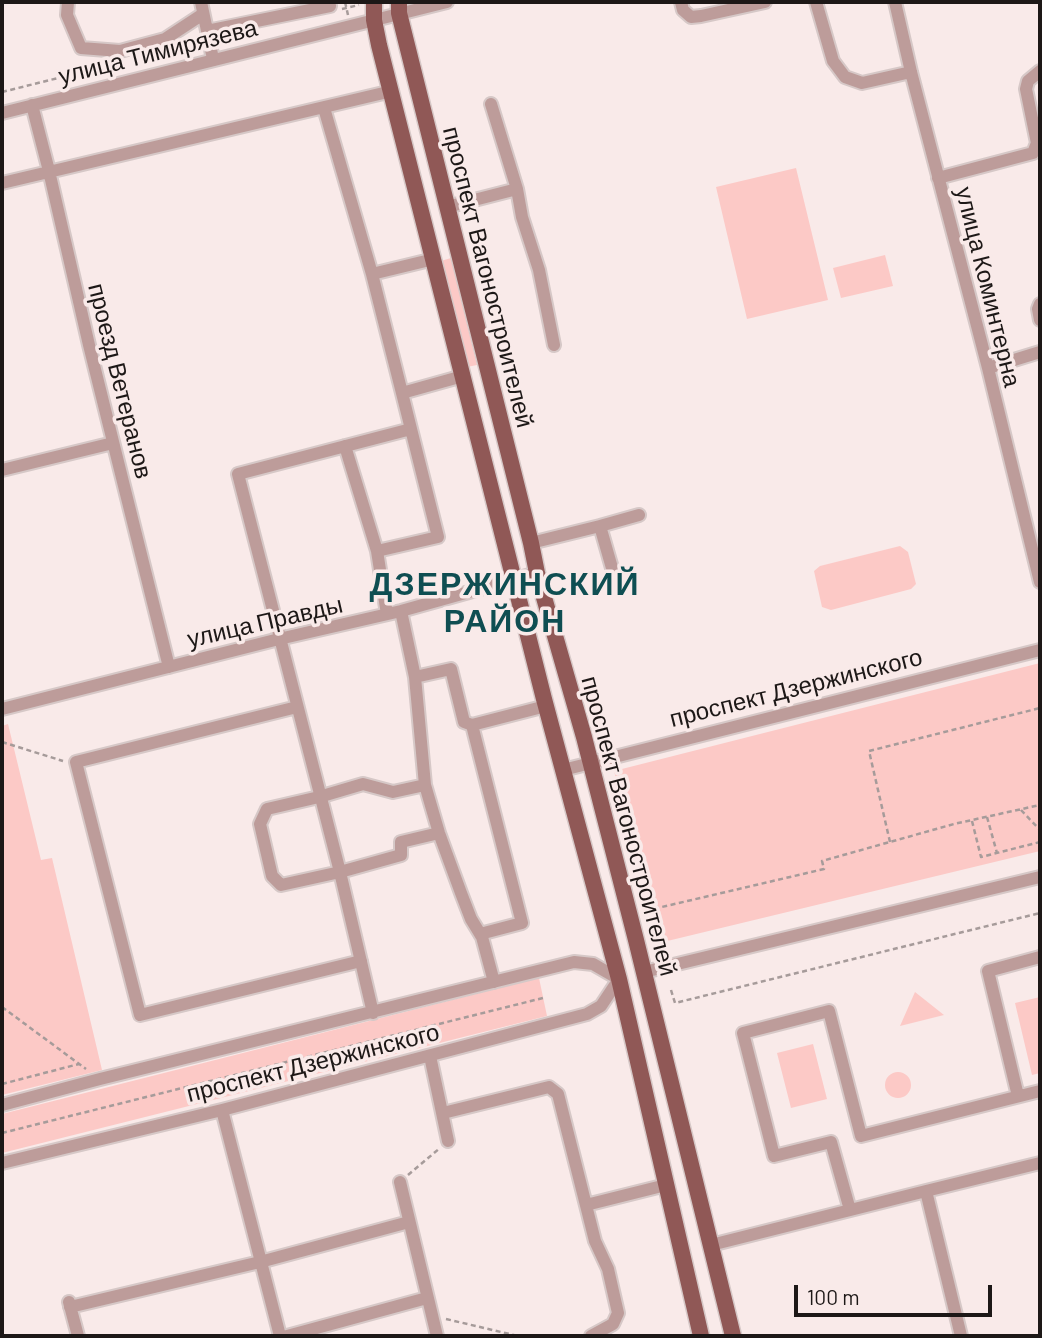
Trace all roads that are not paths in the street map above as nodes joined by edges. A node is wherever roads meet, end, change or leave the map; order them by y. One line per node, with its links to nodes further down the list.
1 (68, 2): 9 (street)
2 (447, 2): 10 (street, улица Тимирязева)
3 (681, 2): 4 (street)
4 (765, 2)
5 (816, 2): 15 (street)
6 (895, 2): 15 (street, улица Коминтерна)
7 (367, 3): 11 (main road, проспект Вагоностроителей)
8 (331, 6): 12 (street)
9 (202, 8): 12 (street)
10 (399, 8): 11 (street, улица Тимирязева); 25 (main road, проспект Вагоностроителей)
11 (374, 20): 13 (street, улица Тимирязева); 16 (main road, проспект Вагоностроителей)
12 (208, 36): 13 (street)
13 (213, 59): 18 (street, улица Тимирязева)
14 (1040, 71): 22 (street)
15 (911, 72): 22 (street, улица Коминтерна)
16 (392, 92): 19 (street); 26 (main road, проспект Вагоностроителей)
17 (491, 104): 24 (street)
18 (32, 105): 20 (street, улица Тимирязева); 21 (street, проезд Ветеранов)
19 (324, 108): 21 (street); 27 (street)
20 (2, 113)
21 (49, 171): 23 (street); 36 (street, проезд Ветеранов)
22 (939, 178): 32 (street, улица Коминтерна)
23 (2, 183)
24 (517, 189): 25 (street); 30 (street)
25 (447, 207): 41 (main road, проспект Вагоностроителей)
26 (434, 259): 27 (street); 33 (main road, проспект Вагоностроителей)
27 (373, 274): 34 (street)
28 (1040, 304): 29 (street)
29 (1040, 320)
30 (554, 345)
31 (1040, 352): 32 (street)
32 (988, 368): 46 (street, улица Коминтерна)
33 (463, 376): 34 (street); 44 (main road, проспект Вагоностроителей)
34 (402, 393): 35 (street)
35 (411, 429): 37 (street); 42 (street)
36 (113, 443): 38 (street); 51 (street, проезд Ветеранов)
37 (345, 446): 42 (street); 49 (street)
38 (2, 470)
39 (639, 515): 40 (street)
40 (600, 526): 41 (street); 45 (street)
41 (531, 543): 43 (main road, проспект Вагоностроителей)
42 (377, 551): 48 (street)
43 (537, 573): 44 (street, улица Правды); 57 (main road, проспект Вагоностроителей)
44 (514, 579): 47 (street, улица Правды); 53 (main road, проспект Вагоностроителей)
45 (616, 582)
46 (1040, 583)
47 (401, 611): 48 (street, улица Правды); 52 (street)
48 (387, 614): 49 (street, улица Правды)
49 (279, 639): 51 (street, улица Правды); 54 (street)
50 (1040, 650): 57 (street, проспект Дзержинского)
51 (169, 667): 55 (street, улица Правды)
52 (415, 677): 56 (street); 59 (street)
53 (546, 706): 56 (street); 58 (main road, проспект Вагоностроителей)
54 (297, 707): 60 (street); 66 (street)
55 (2, 709)
56 (472, 725): 64 (street)
57 (590, 762): 58 (street, проспект Дзержинского); 67 (main road, проспект Вагоностроителей)
58 (563, 770): 68 (main road, проспект Вагоностроителей)
59 (425, 785): 60 (street); 61 (street)
60 (320, 797): 62 (street); 62 (street)
61 (439, 833): 62 (street); 64 (street)
62 (340, 872): 66 (street)
63 (1040, 877): 67 (street)
64 (480, 934): 69 (street)
65 (1040, 957): 73 (street)
66 (361, 961): 70 (street)
67 (644, 972): 68 (main road); 86 (main road, проспект Вагоностроителей)
68 (619, 979): 69 (street, проспект Дзержинского); 71 (street, проспект Дзержинского); 81 (main road, проспект Вагоностроителей)
69 (495, 982): 70 (street, проспект Дзержинского)
70 (373, 1013): 74 (street, проспект Дзержинского)
71 (430, 1056): 75 (street, проспект Дзержинского); 76 (street)
72 (1040, 1091): 73 (street)
73 (1018, 1096): 84 (street)
74 (2, 1105)
75 (222, 1110): 78 (street, проспект Дзержинского); 87 (street)
76 (443, 1113): 77 (street); 83 (street)
77 (448, 1141)
78 (2, 1163)
79 (1040, 1163): 82 (street)
80 (400, 1182): 85 (street)
81 (666, 1185): 83 (street); 94 (main road, проспект Вагоностроителей)
82 (926, 1191): 84 (street); 96 (street)
83 (586, 1205): 93 (street)
84 (850, 1210): 86 (street)
85 (409, 1222): 87 (street); 88 (street)
86 (711, 1245): 95 (main road, проспект Вагоностроителей)
87 (260, 1262): 89 (street); 90 (street)
88 (427, 1298): 91 (street); 92 (street)
89 (78, 1336)
90 (279, 1336)
91 (287, 1336)
92 (437, 1336)
93 (591, 1336)
94 (701, 1336)
95 (733, 1336)
96 (961, 1336)

